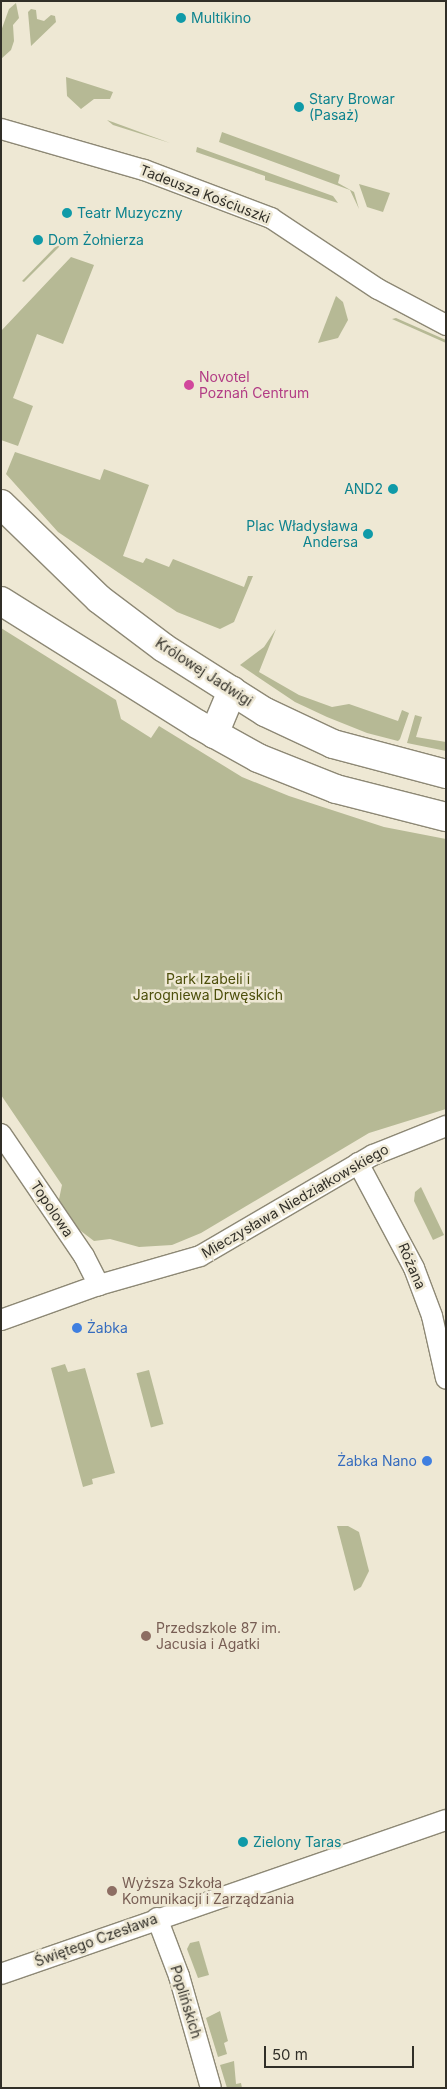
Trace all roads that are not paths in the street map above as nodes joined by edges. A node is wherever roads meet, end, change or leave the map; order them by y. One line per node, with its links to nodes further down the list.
1 (1, 129): 2 (street, Tadeusza Kościuszki)
2 (446, 325)
3 (1, 504): 5 (street, Królowej Jadwigi)
4 (1, 601): 6 (street)
5 (232, 691): 6 (street); 7 (street, Królowej Jadwigi)
6 (214, 734): 8 (street)
7 (446, 774)
8 (446, 817)
9 (446, 1126): 11 (street, Mieczysława Niedziałkowskiego)
10 (1, 1134): 12 (street, Topolowa)
11 (358, 1163): 12 (street, Mieczysława Niedziałkowskiego); 14 (street, Różana)
12 (99, 1285): 13 (street, Mieczysława Niedziałkowskiego)
13 (1, 1320)
14 (446, 1378)
15 (446, 1820): 16 (street, Świętego Czesława)
16 (157, 1918): 17 (street, Świętego Czesława); 18 (street, Poplińskich)
17 (1, 1974)
18 (211, 2088)

